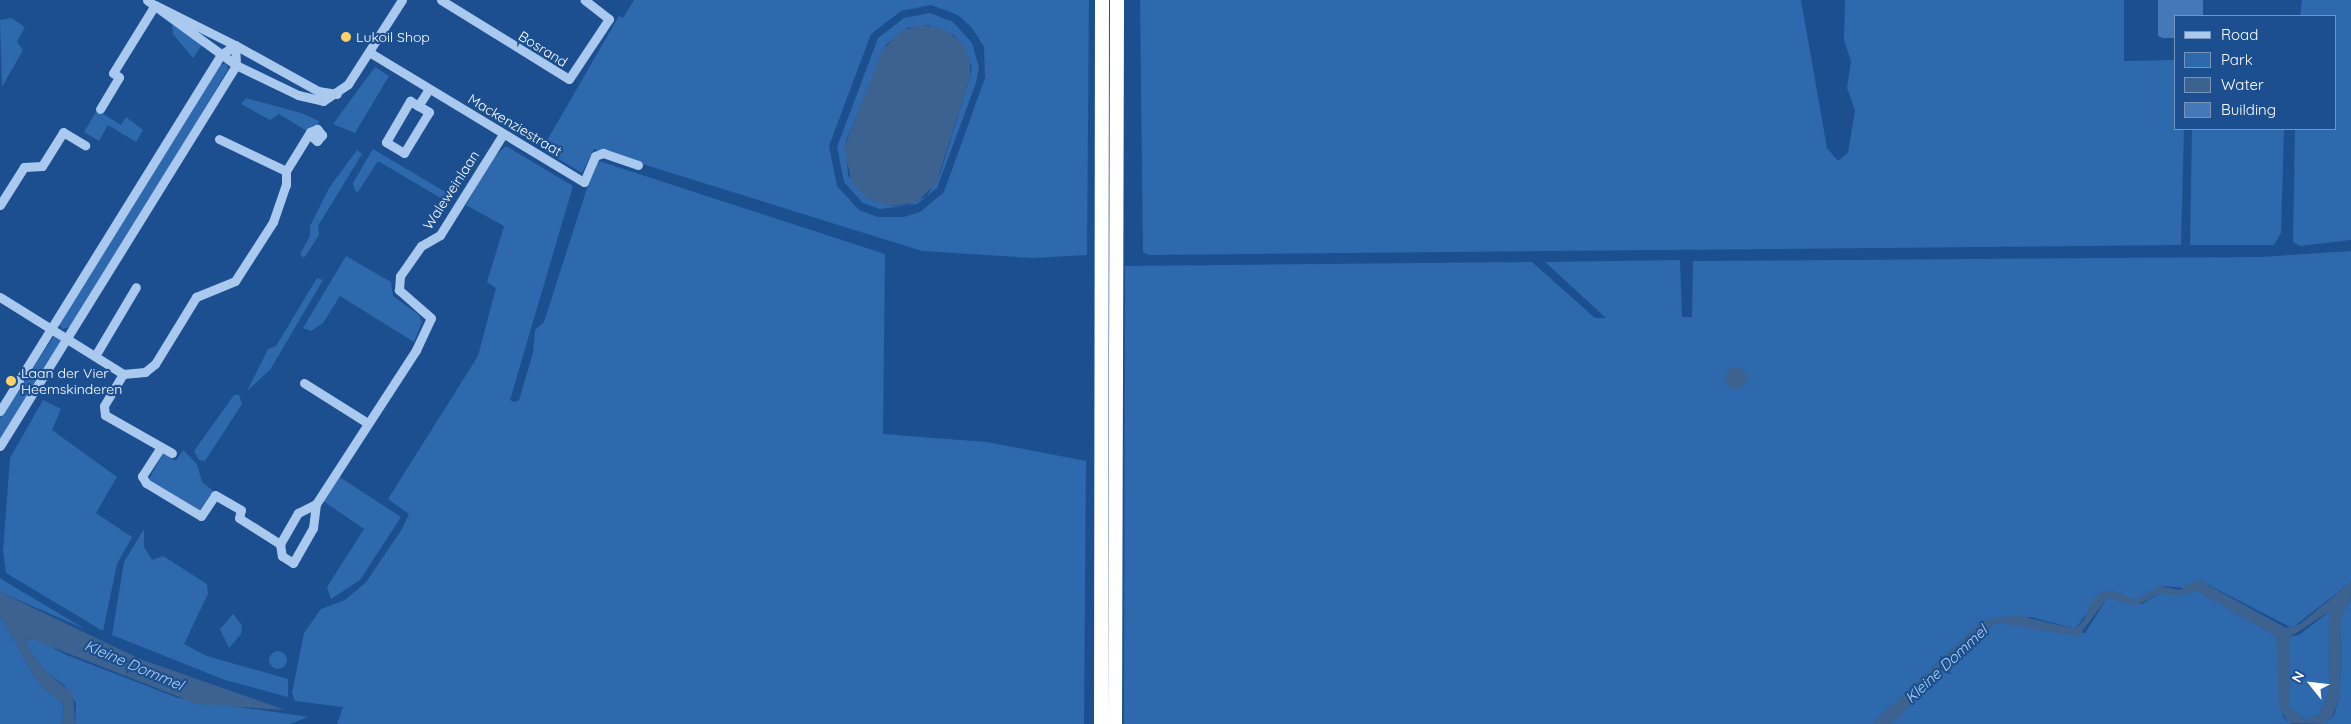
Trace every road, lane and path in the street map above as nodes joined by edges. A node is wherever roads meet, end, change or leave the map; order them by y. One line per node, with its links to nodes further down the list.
1 (402, 0): 8 (street)
2 (441, 0): 3 (street, Bosrand)
3 (585, 0)
4 (1102, 0): 36 (highway)
5 (1117, 0): 37 (highway)
6 (151, 2): 7 (street); 9 (street); 14 (street)
7 (235, 46): 9 (street); 10 (street); 12 (street)
8 (369, 52): 11 (street, Mackenziestraat); 12 (street)
9 (221, 55): 10 (street); 24 (street)
10 (236, 65): 12 (street); 25 (street)
11 (429, 89): 13 (street); 15 (street, Mackenziestraat)
12 (337, 94)
13 (418, 106): 13 (street)
14 (100, 109)
15 (503, 134): 19 (street, Mackenziestraat); 30 (street, Waleweinlaan)
16 (310, 135): 20 (street)
17 (219, 139): 20 (street)
18 (85, 145): 21 (street)
19 (638, 164)
20 (286, 172): 27 (street)
21 (0, 205)
22 (136, 287): 26 (street)
23 (0, 297): 24 (street)
24 (51, 328): 25 (street); 29 (street)
25 (67, 338): 26 (street); 31 (street)
26 (95, 356): 27 (street)
27 (123, 374): 32 (street)
28 (304, 383): 30 (street)
29 (0, 411)
30 (366, 422): 34 (street, Waleweinlaan)
31 (0, 446)
32 (160, 447): 33 (street); 35 (street, Waleweinlaan)
33 (172, 453)
34 (316, 504): 35 (street, Waleweinlaan); 35 (street, Waleweinlaan)
35 (280, 544)
36 (1100, 724)
37 (1115, 724)

